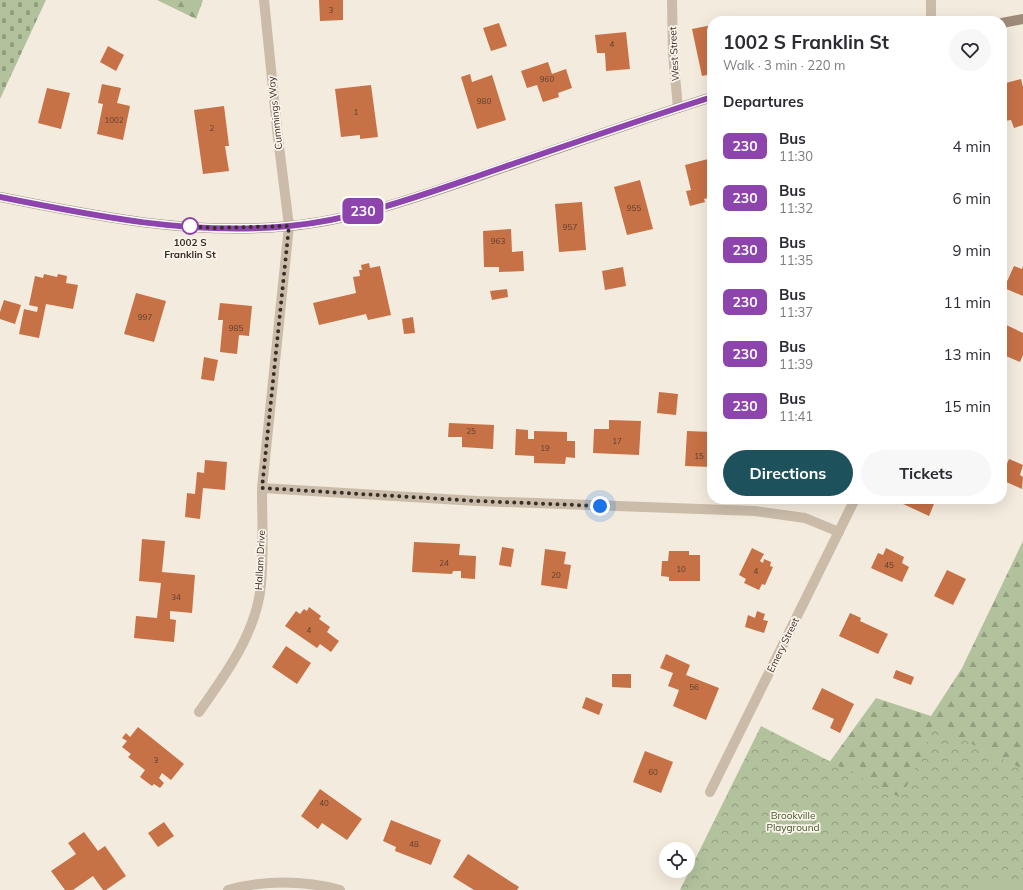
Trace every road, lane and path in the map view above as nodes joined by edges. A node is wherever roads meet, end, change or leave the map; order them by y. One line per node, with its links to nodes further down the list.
1 (264, 0): 10 (street, Cummings Way)
2 (672, 0): 8 (street, West Street)
3 (931, 0): 4 (street)
4 (931, 16)
5 (1023, 19): 6 (main road)
6 (1007, 22)
7 (707, 99): 8 (main road)
8 (678, 108): 10 (main road)
9 (0, 197): 10 (main road)
10 (289, 226): 11 (street, Cummings Way)
11 (262, 488): 13 (street); 14 (street, Hallam Drive)
12 (853, 504): 13 (street, Emery Street)
13 (839, 532): 15 (street, Emery Street)
14 (199, 712)
15 (710, 792)
16 (228, 890): 17 (street)
17 (340, 890)

